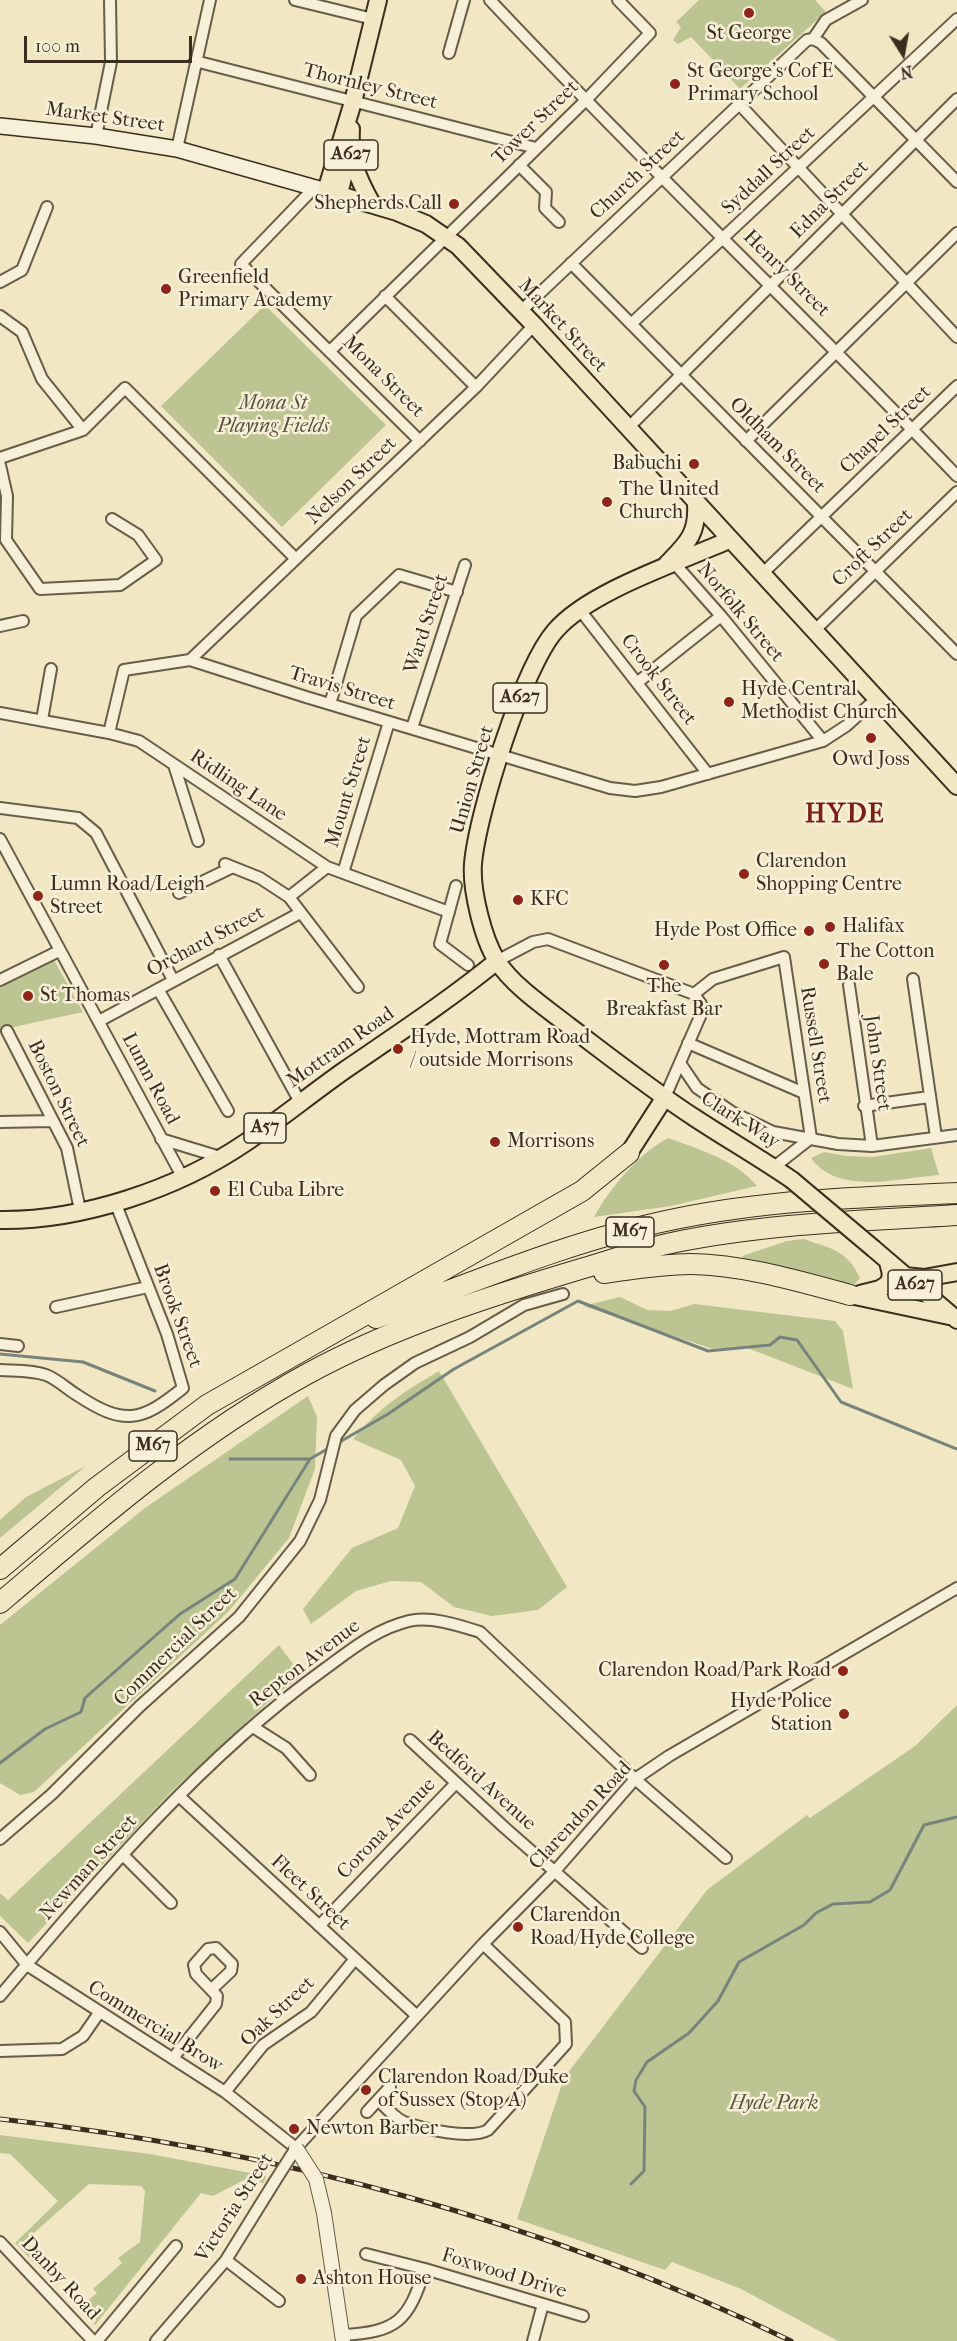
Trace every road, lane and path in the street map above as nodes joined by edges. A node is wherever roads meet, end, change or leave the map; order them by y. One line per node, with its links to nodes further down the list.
1 (110, 0): 20 (street)
2 (210, 0): 13 (street)
3 (296, 0): 10 (street)
4 (378, 0): 10 (main road, A627)
5 (464, 0): 12 (street)
6 (490, 0): 16 (street, Henry Street)
7 (618, 0): 16 (street, Tower Street)
8 (862, 0): 11 (street, Church Street)
9 (957, 18): 14 (street, Syddall Street)
10 (373, 19): 17 (main road, A627)
11 (813, 39): 14 (street); 18 (street, Church Street)
12 (449, 53)
13 (195, 61): 17 (street, Thornley Street); 23 (street)
14 (873, 97): 21 (street); 26 (street, Syddall Street)
15 (957, 99): 21 (street, Edna Street)
16 (585, 101): 22 (street, Tower Street); 27 (street, Henry Street)
17 (353, 102): 22 (street, Thornley Street); 24 (main road, A627); 29 (main road, A627)
18 (740, 105): 26 (street); 27 (street, Church Street)
19 (0, 126): 20 (main road, Market Street)
20 (96, 136): 23 (main road, Market Street)
21 (916, 140): 28 (street); 32 (street, Edna Street)
22 (536, 148): 25 (street, Tower Street)
23 (177, 149): 29 (main road, Market Street)
24 (349, 151): 29 (main road, A627); 30 (main road, A627)
25 (519, 165): 33 (street); 35 (street, Tower Street)
26 (797, 169): 32 (street); 36 (street, Syddall Street)
27 (662, 176): 36 (street, Henry Street); 37 (street, Church Street)
28 (957, 182)
29 (324, 191): 30 (main road, Market Street / A627); 47 (street, Mona Street)
30 (372, 204): 35 (main road, Market Street / A627)
31 (47, 207): 38 (street)
32 (841, 215): 39 (street); 40 (street, Edna Street)
33 (559, 222)
34 (957, 234): 39 (street)
35 (445, 237): 41 (street, Tower Street); 42 (main road, Market Street / A627)
36 (724, 237): 40 (street, Henry Street); 44 (street, Syddall Street)
37 (571, 263): 42 (street, Church Street); 44 (street, Oldham Street)
38 (0, 282)
39 (907, 284): 46 (street); 48 (street)
40 (771, 285): 48 (street, Henry Street); 49 (street, Edna Street)
41 (385, 297): 47 (street, Tower Street); 51 (street)
42 (521, 311): 45 (main road, Market Street / A627)
43 (0, 316): 53 (street)
44 (631, 324): 49 (street, Oldham Street)
45 (534, 325): 51 (street, Nelson Street); 52 (main road, Market Street / A627)
46 (957, 337)
47 (331, 350): 55 (street, Mona Street)
48 (837, 351): 54 (street, Henry Street); 56 (street)
49 (681, 375): 52 (street, Edna Street); 56 (street, Oldham Street)
50 (957, 386): 54 (street, Chapel Street)
51 (476, 387): 55 (street, Nelson Street)
52 (627, 429): 61 (main road, Market Street / A627)
53 (83, 430): 57 (street); 65 (street)
54 (913, 430): 59 (street, Henry Street); 62 (street, Chapel Street)
55 (420, 441): 65 (street, Nelson Street)
56 (746, 441): 62 (street, Oldham Street)
57 (0, 458)
58 (0, 465): 63 (street)
59 (957, 476)
60 (957, 492): 68 (street, Croft Street)
61 (696, 504): 64 (main road, Market Street / A627); 67 (main road, Union Street / A627)
62 (821, 517): 68 (street, Oldham Street); 69 (street, Chapel Street)
63 (112, 519)
64 (729, 540): 67 (main road, Union Street / A627); 69 (main road, Market Street)
65 (296, 559): 77 (street, Nelson Street)
66 (465, 565): 70 (street, Ward Street)
67 (668, 567): 71 (main road, Union Street / A627); 72 (street, Norfolk Street)
68 (874, 572): 75 (street, Croft Street); 76 (street, Oldham Street)
69 (762, 574): 75 (main road, Market Street)
70 (457, 592): 81 (street); 85 (street, Ward Street)
71 (580, 610): 79 (street, Crook Street); 88 (main road, Union Street / A627)
72 (721, 616): 79 (street); 87 (street, Norfolk Street)
73 (23, 621): 74 (street)
74 (0, 626)
75 (815, 630): 80 (main road, Market Street)
76 (957, 654)
77 (190, 660): 81 (street, Travis Street); 86 (street, Travis Street)
78 (51, 669): 83 (street)
79 (638, 682): 90 (street, Crook Street)
80 (876, 699): 87 (street, Travis Street); 91 (main road, Market Street)
81 (330, 704): 84 (street, Travis Street)
82 (0, 713): 83 (street, Ridling Lane)
83 (42, 720): 86 (street, Ridling Lane)
84 (389, 722): 85 (street, Travis Street); 96 (street, Mount Street)
85 (412, 728): 88 (street, Travis Street)
86 (109, 733): 89 (street, Ridling Lane)
87 (823, 741): 90 (street, Travis Street)
88 (501, 755): 90 (street, Travis Street); 104 (main road, Union Street / A627)
89 (174, 765): 94 (street); 95 (street, Ridling Lane)
90 (708, 774)
91 (956, 782)
92 (0, 808): 108 (street)
93 (0, 839): 102 (street, Lumn Road)
94 (198, 841)
95 (327, 867): 96 (street, Ridling Lane); 99 (street)
96 (343, 873): 100 (street, Ridling Lane)
97 (456, 886): 100 (street)
98 (179, 893): 99 (street)
99 (289, 897): 101 (street)
100 (449, 912): 105 (street)
101 (300, 913): 103 (street, Orchard Street); 110 (street)
102 (59, 951): 107 (street); 113 (street, Lumn Road)
103 (219, 955): 108 (street, Orchard Street); 120 (street)
104 (497, 961): 112 (street); 118 (main road, Clark Way / A627); 120 (main road, Mottram Road / A57)
105 (468, 965)
106 (913, 979): 119 (street)
107 (0, 980)
108 (173, 980): 111 (street, Orchard Street)
109 (849, 985): 121 (street, John Street)
110 (358, 987)
111 (159, 988): 113 (street, Orchard Street); 122 (street)
112 (694, 994): 115 (street); 117 (street, Russell Street)
113 (99, 1021): 128 (street, Lumn Road)
114 (7, 1031): 123 (street, Boston Street)
115 (688, 1043): 116 (street); 117 (street)
116 (680, 1063): 118 (street); 127 (street)
117 (804, 1093): 127 (street, Russell Street)
118 (665, 1096): 130 (main road); 132 (main road, Clark Way / A627)
119 (929, 1097): 121 (street); 126 (street)
120 (300, 1102): 131 (main road, Mottram Road / A57)
121 (864, 1106): 129 (street, John Street)
122 (228, 1111)
123 (53, 1121): 124 (street); 136 (street, Boston Street)
124 (0, 1122)
125 (957, 1135): 126 (street)
126 (936, 1137): 129 (street)
127 (811, 1138): 129 (street); 132 (street)
128 (161, 1139): 131 (street); 133 (street, Lumn Road)
129 (872, 1146)
130 (629, 1153): 148 (highway, M67)
131 (220, 1157): 133 (main road, Mottram Road / A57)
132 (774, 1167): 139 (main road, Clark Way / A627, bridge)
133 (183, 1178): 135 (main road, Mottram Road / A57)
134 (957, 1192): 148 (highway, M67)
135 (115, 1202): 136 (main road, Mottram Road / A57); 143 (street, Brook Street)
136 (80, 1210): 138 (main road, Mottram Road / A57)
137 (957, 1215): 142 (highway, M67)
138 (0, 1220)
139 (888, 1262): 141 (main road, Clark Way / A627); 145 (main road, A627)
140 (957, 1272): 141 (main road, A627)
141 (905, 1276): 147 (main road, Clark Way / A627)
142 (537, 1282): 145 (highway, M67); 154 (highway, M67)
143 (148, 1287): 146 (street); 151 (street, Brook Street)
144 (562, 1294): 161 (street, Commercial Street)
145 (850, 1294): 147 (main road, A627)
146 (56, 1307)
147 (955, 1318)
148 (318, 1340): 152 (highway, M67)
149 (0, 1344): 150 (street)
150 (18, 1346)
151 (0, 1370)
152 (0, 1569)
153 (957, 1588): 158 (street, Clarendon Road)
154 (0, 1603)
155 (253, 1727): 157 (street); 158 (street, Repton Avenue); 160 (street, Repton Avenue)
156 (410, 1740): 159 (street, Bedford Avenue)
157 (310, 1775)
158 (636, 1779): 163 (street, Repton Avenue); 164 (street, Clarendon Road)
159 (456, 1783): 164 (street, Bedford Avenue); 166 (street, Corona Avenue)
160 (179, 1796): 162 (street, Newman Street); 166 (street, Fleet Street)
161 (0, 1839)
162 (123, 1855): 165 (street); 171 (street, Newman Street)
163 (726, 1858)
164 (555, 1871): 168 (street, Clarendon Road); 169 (street, Bedford Avenue)
165 (171, 1903)
166 (319, 1926): 170 (street, Fleet Street)
167 (0, 1932): 171 (street, Commercial Brow)
168 (483, 1944): 175 (street, Clarendon Road); 180 (street)
169 (642, 1948)
170 (355, 1959): 175 (street, Fleet Street); 179 (street, Oak Street)
171 (27, 1965): 173 (street, Newman Street); 174 (street, Commercial Brow)
172 (213, 1988): 177 (street)
173 (0, 1996)
174 (99, 2013): 176 (street); 177 (street, Commercial Brow)
175 (417, 2016): 182 (street, Clarendon Road)
176 (0, 2051)
177 (173, 2058): 179 (street, Commercial Brow)
178 (390, 2087): 180 (street)
179 (225, 2092): 182 (street, Commercial Brow)
180 (378, 2100): 181 (street)
181 (367, 2112)
182 (296, 2148): 186 (street, Victoria Street, bridge); 191 (street, bridge)
183 (0, 2242): 192 (street, Danby Road)
184 (176, 2246): 192 (street)
185 (366, 2254): 187 (street)
186 (226, 2260): 188 (street); 193 (street, Victoria Street)
187 (425, 2269): 189 (street, Foxwood Drive); 191 (street, Foxwood Drive)
188 (279, 2301)
189 (543, 2304): 190 (street, Foxwood Drive); 194 (street)
190 (583, 2316)
191 (343, 2338)
192 (95, 2341)
193 (156, 2341)
194 (532, 2341)

